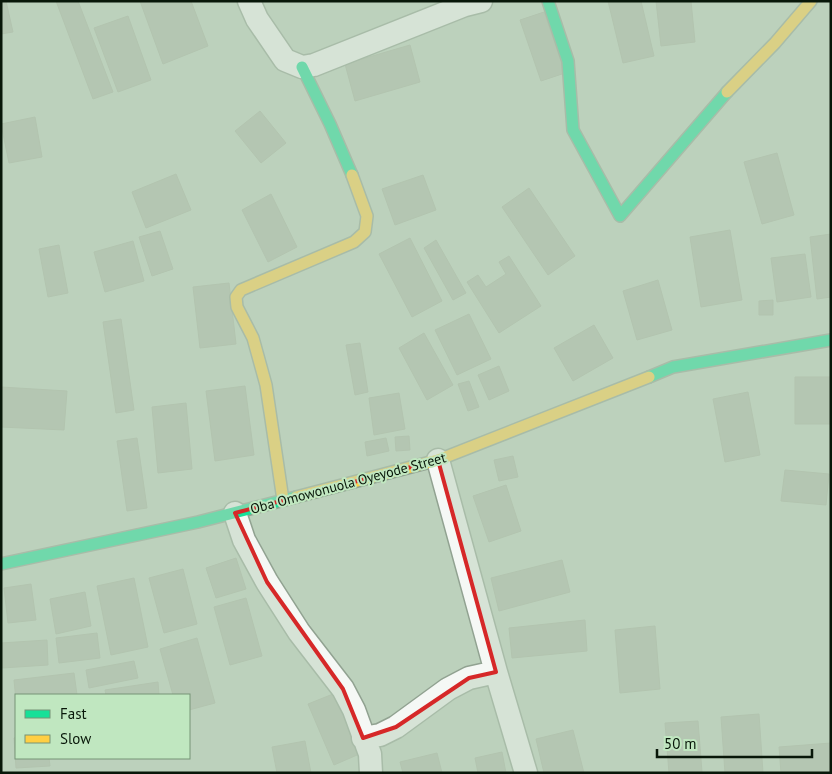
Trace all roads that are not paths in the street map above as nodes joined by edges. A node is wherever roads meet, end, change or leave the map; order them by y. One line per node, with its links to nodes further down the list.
1 (249, 1): 5 (street)
2 (481, 1): 5 (street)
3 (548, 1): 4 (street)
4 (811, 1)
5 (302, 67): 8 (street)
6 (831, 340): 7 (street, Oba Omowonuola Oyeyode Street)
7 (438, 460): 8 (street, Oba Omowonuola Oyeyode Street); 11 (street)
8 (282, 500): 9 (street, Oba Omowonuola Oyeyode Street)
9 (234, 513): 10 (street, Oba Omowonuola Oyeyode Street); 12 (street)
10 (1, 564)
11 (496, 672): 12 (street); 14 (street)
12 (363, 738): 13 (street)
13 (371, 773)
14 (526, 773)

